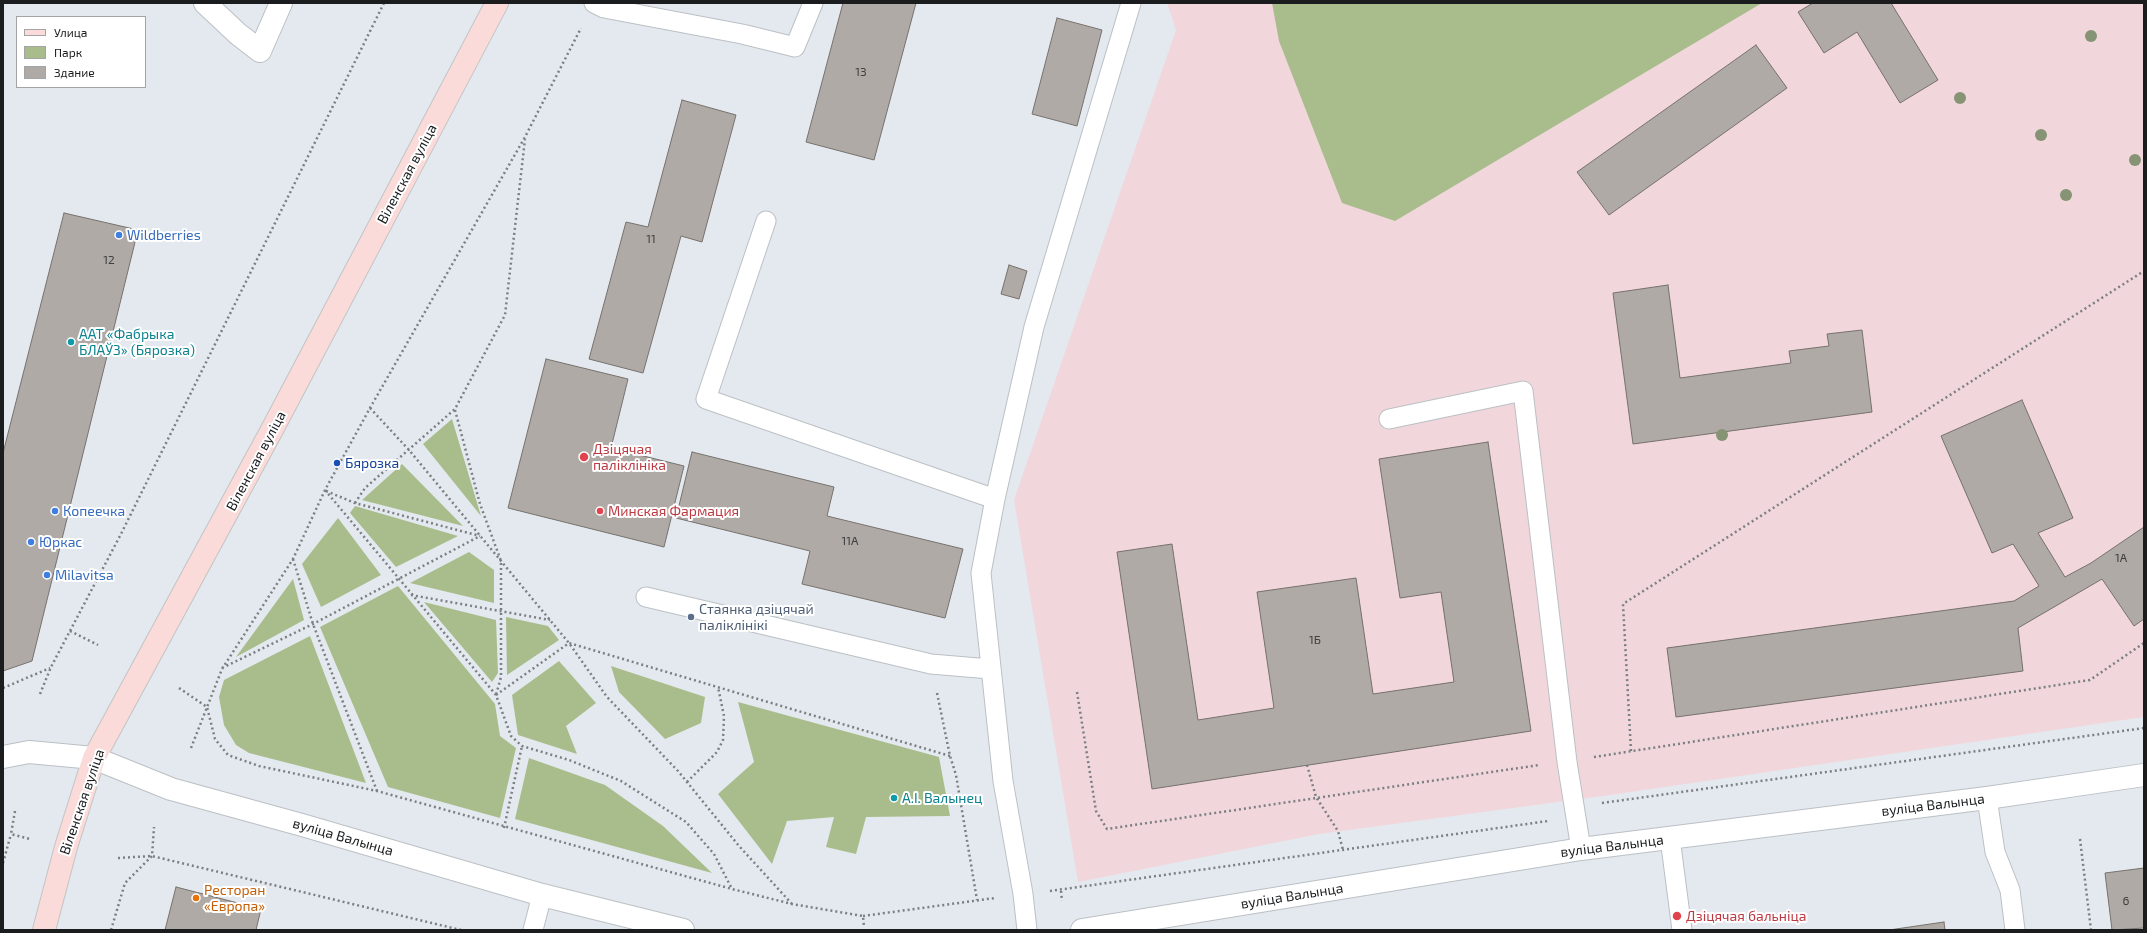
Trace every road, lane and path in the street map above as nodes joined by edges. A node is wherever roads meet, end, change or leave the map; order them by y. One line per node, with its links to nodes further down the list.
1 (205, 3): 2 (street)
2 (281, 3)
3 (384, 3): 27 (path)
4 (497, 3): 47 (main road, Віленская вуліца)
5 (594, 3): 6 (lane); 8 (path)
6 (813, 3)
7 (1131, 3): 16 (lane)
8 (525, 137): 11 (path); 12 (path)
9 (766, 221): 16 (lane)
10 (2144, 271): 44 (path)
11 (370, 408): 14 (path); 15 (path)
12 (455, 409): 14 (path); 20 (path)
13 (1390, 419): 48 (lane)
14 (409, 450): 17 (path); 18 (path)
15 (325, 490): 17 (path); 19 (path); 21 (path)
16 (995, 500): 34 (lane)
17 (355, 503): 18 (path)
18 (480, 536): 20 (path); 21 (path)
19 (293, 559): 26 (path); 33 (path)
20 (501, 561): 24 (path); 25 (path)
21 (398, 579): 22 (path); 26 (path)
22 (411, 595): 24 (path); 40 (path)
23 (646, 597): 31 (lane)
24 (501, 611): 25 (path); 40 (path)
25 (550, 620): 28 (path)
26 (313, 624): 33 (path); 52 (path)
27 (70, 631): 30 (path); 32 (path)
28 (569, 643): 35 (path); 40 (path); 51 (path)
29 (2144, 643): 44 (path)
30 (98, 645)
31 (931, 664): 34 (lane); 45 (path)
32 (51, 667): 36 (path); 39 (path)
33 (222, 668): 41 (path)
34 (990, 669): 81 (lane)
35 (718, 687): 45 (path); 51 (path)
36 (3, 688)
37 (179, 688): 41 (path)
38 (1077, 692): 53 (path)
39 (40, 694)
40 (496, 695): 42 (path)
41 (207, 707): 43 (path); 52 (path)
42 (522, 746): 57 (path); 67 (path)
43 (191, 748)
44 (1631, 751): 48 (path)
45 (950, 756): 71 (path)
46 (3, 757): 47 (street, вуліца Валынца)
47 (94, 758): 69 (street, вуліца Валынца); 76 (main road, Віленская вуліца)
48 (1567, 762): 53 (path); 62 (lane)
49 (1307, 765): 53 (path)
50 (2144, 775): 54 (street, вуліца Валынца)
51 (687, 782): 73 (path)
52 (377, 791): 57 (path)
53 (1316, 797): 63 (path)
54 (1987, 798): 59 (street, вуліца Валынца); 84 (lane)
55 (15, 811): 58 (path)
56 (154, 827): 64 (path)
57 (504, 828): 67 (path)
58 (11, 834): 60 (path); 66 (path)
59 (1670, 838): 62 (street, вуліца Валынца); 83 (lane)
60 (30, 839)
61 (2080, 839): 85 (path)
62 (1581, 848): 82 (street, вуліца Валынца)
63 (1343, 850)
64 (152, 856): 65 (path); 77 (path); 78 (path)
65 (118, 858)
66 (3, 863)
67 (732, 889): 73 (path)
68 (1061, 891): 72 (path)
69 (542, 895): 79 (lane); 80 (street, вуліца Валынца)
70 (998, 898): 71 (path)
71 (978, 900): 74 (path)
72 (1062, 900)
73 (792, 904): 74 (path)
74 (863, 916): 75 (path)
75 (864, 927)
76 (44, 930)
77 (111, 930)
78 (461, 930)
79 (533, 930)
80 (683, 930)
81 (1027, 930)
82 (1082, 930)
83 (1682, 930)
84 (2015, 930)
85 (2091, 930)

